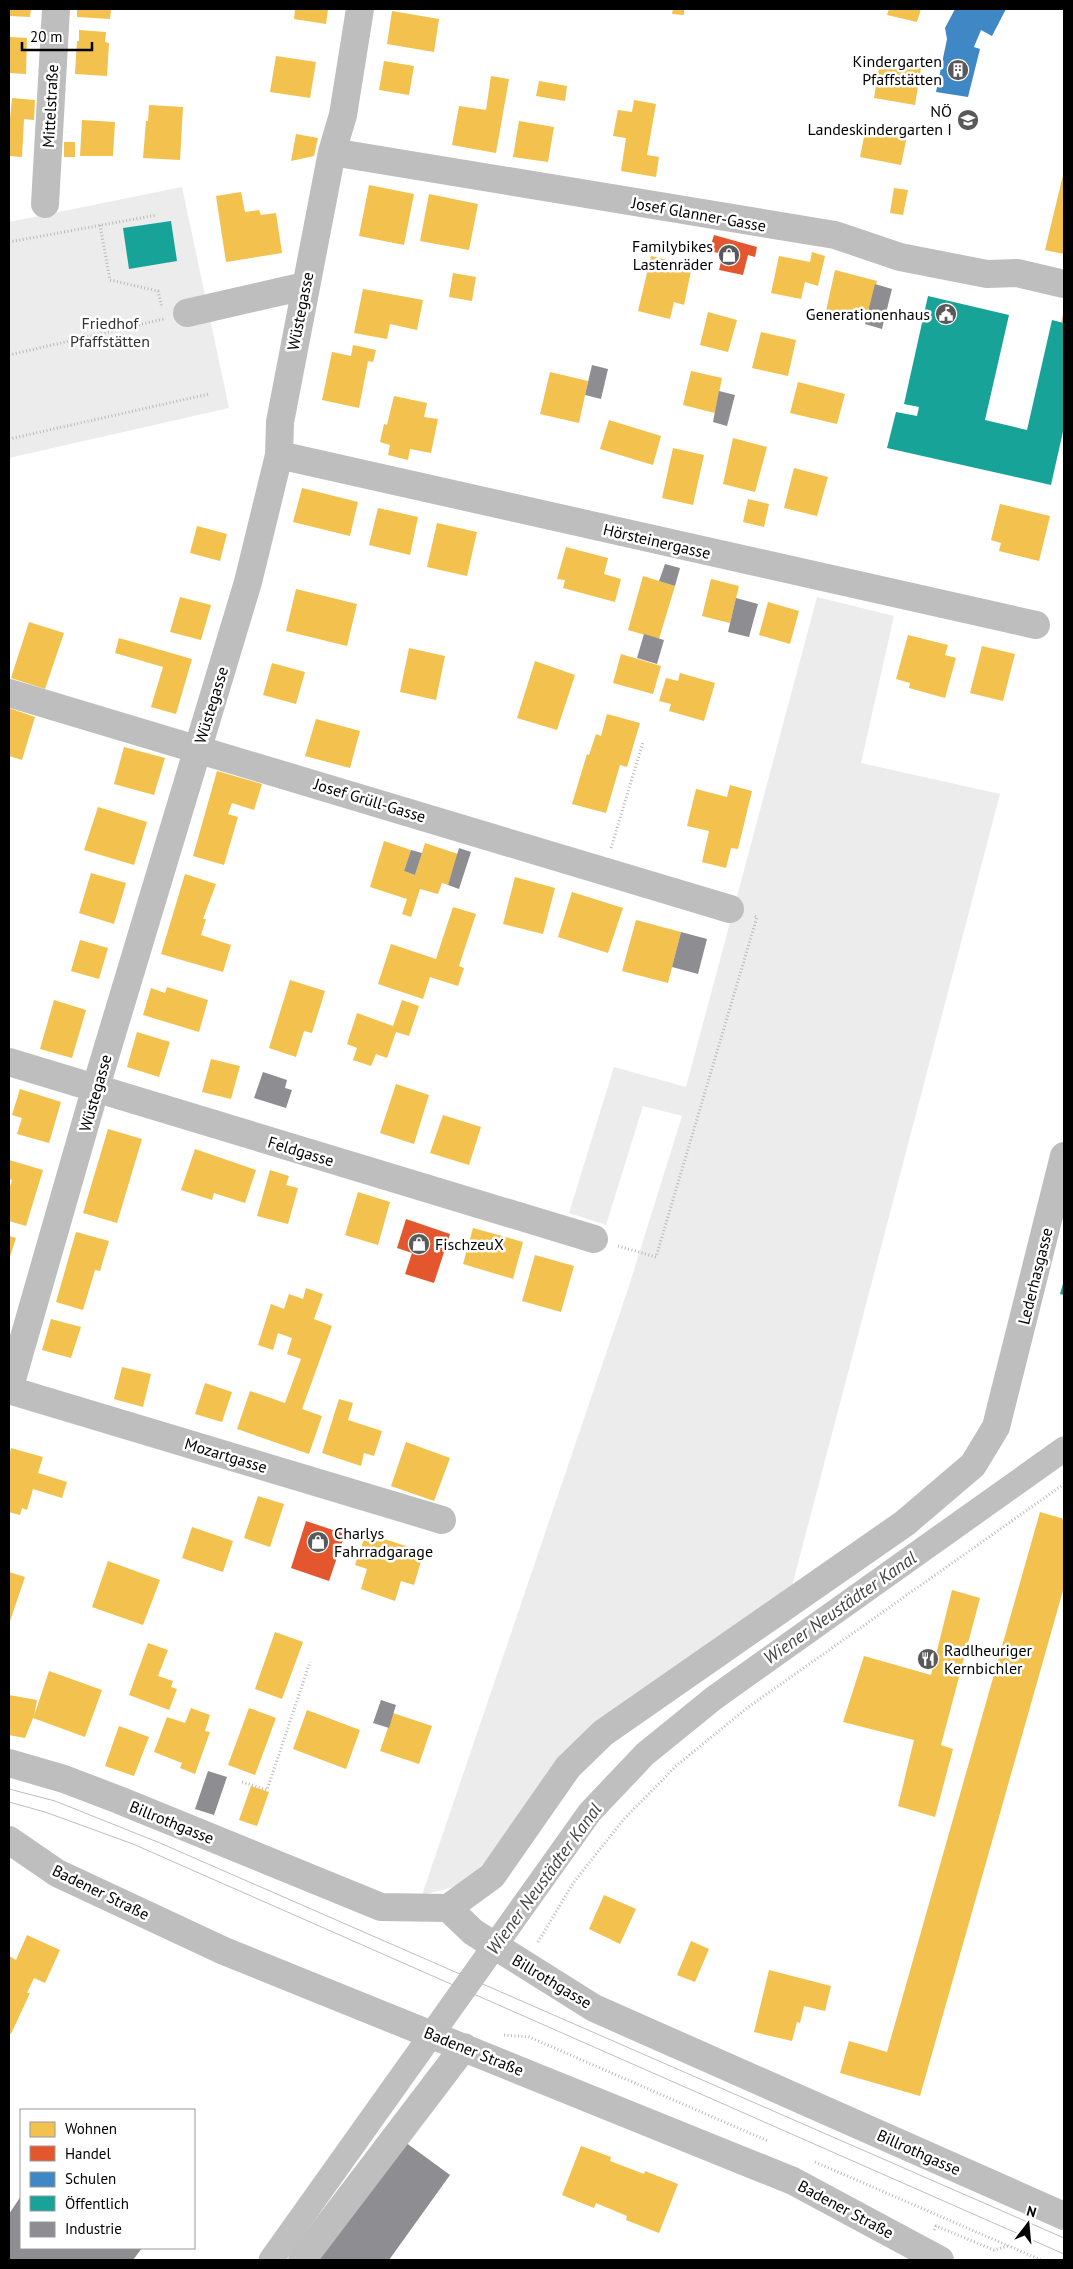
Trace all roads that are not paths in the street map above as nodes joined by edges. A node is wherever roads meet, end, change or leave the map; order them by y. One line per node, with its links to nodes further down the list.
1 (56, 9): 4 (street, Mittelstraße)
2 (360, 9): 3 (street, Wüstegasse)
3 (332, 152): 5 (street, Josef Glanner-Gasse); 6 (street, Wüstegasse)
4 (45, 204)
5 (1064, 284)
6 (305, 286): 7 (street); 8 (street, Wüstegasse)
7 (176, 316)
8 (279, 454): 9 (street, Hörsteinergasse); 11 (street, Wüstegasse)
9 (1036, 625)
10 (9, 693): 11 (street, Josef Grüll-Gasse)
11 (198, 748): 12 (street, Josef Grüll-Gasse); 14 (street, Wüstegasse)
12 (730, 909)
13 (9, 1062): 14 (street, Feldgasse)
14 (95, 1090): 17 (street, Feldgasse); 18 (street, Wüstegasse)
15 (1064, 1156): 16 (street, Lederhasgasse)
16 (1060, 1187): 22 (street, Lederhasgasse)
17 (594, 1239)
18 (9, 1390): 19 (street, Mozartgasse)
19 (442, 1520)
20 (9, 1763): 22 (street, Billrothgasse)
21 (9, 1840): 23 (street, Badener Straße)
22 (448, 1908): 24 (street, Billrothgasse)
23 (459, 2046): 25 (street); 26 (street, Badener Straße)
24 (1064, 2216)
25 (302, 2260)
26 (940, 2260)

